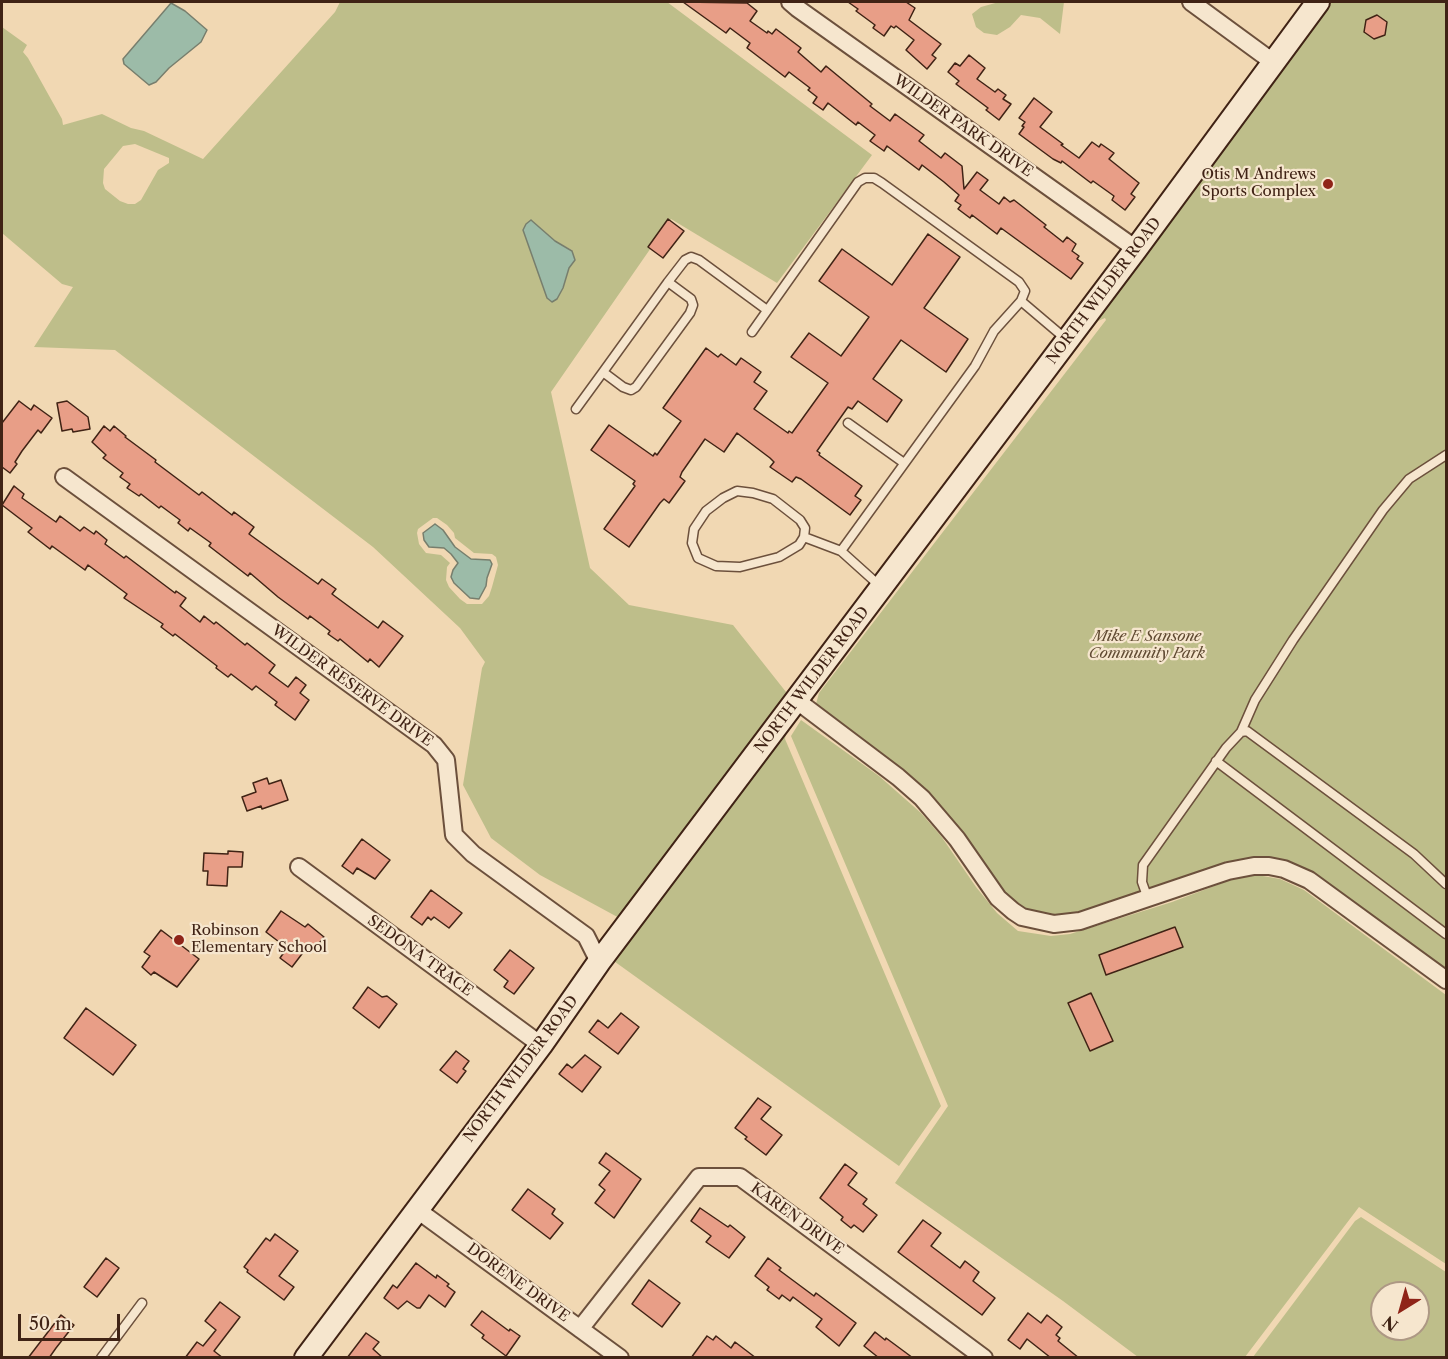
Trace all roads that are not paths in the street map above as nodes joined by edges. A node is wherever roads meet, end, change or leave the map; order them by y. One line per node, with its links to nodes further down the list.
1 (1191, 2): 4 (street)
2 (1318, 2): 4 (street, NORTH WILDER ROAD)
3 (796, 4): 5 (street, WILDER PARK DRIVE)
4 (1273, 62): 5 (street, NORTH WILDER ROAD)
5 (1136, 249): 10 (street, NORTH WILDER ROAD)
6 (668, 282): 8 (lane); 11 (lane); 11 (lane)
7 (1021, 301): 8 (lane); 10 (lane); 15 (lane)
8 (767, 310): 9 (lane)
9 (752, 332)
10 (1068, 340): 19 (street, NORTH WILDER ROAD)
11 (603, 372): 12 (lane)
12 (576, 409)
13 (848, 423): 15 (lane)
14 (1446, 455): 21 (lane)
15 (904, 463): 18 (lane)
16 (64, 477): 27 (street, WILDER RESERVE DRIVE)
17 (804, 537): 17 (lane); 18 (lane)
18 (841, 551): 19 (lane)
19 (882, 588): 20 (street, NORTH WILDER ROAD)
20 (796, 700): 25 (street); 27 (street, NORTH WILDER ROAD)
21 (1240, 732): 22 (lane); 24 (lane)
22 (1216, 761): 25 (lane); 26 (lane)
23 (299, 867): 29 (street, SEDONA TRACE)
24 (1446, 884)
25 (1148, 899): 28 (street)
26 (1446, 934)
27 (599, 962): 29 (street, NORTH WILDER ROAD)
28 (1446, 980)
29 (541, 1045): 30 (street, NORTH WILDER ROAD)
30 (416, 1209): 32 (street, DORENE DRIVE); 34 (street, NORTH WILDER ROAD)
31 (142, 1303): 33 (lane)
32 (580, 1329): 35 (street, DORENE DRIVE); 36 (street, KAREN DRIVE)
33 (101, 1358)
34 (306, 1358)
35 (620, 1358)
36 (984, 1358)

